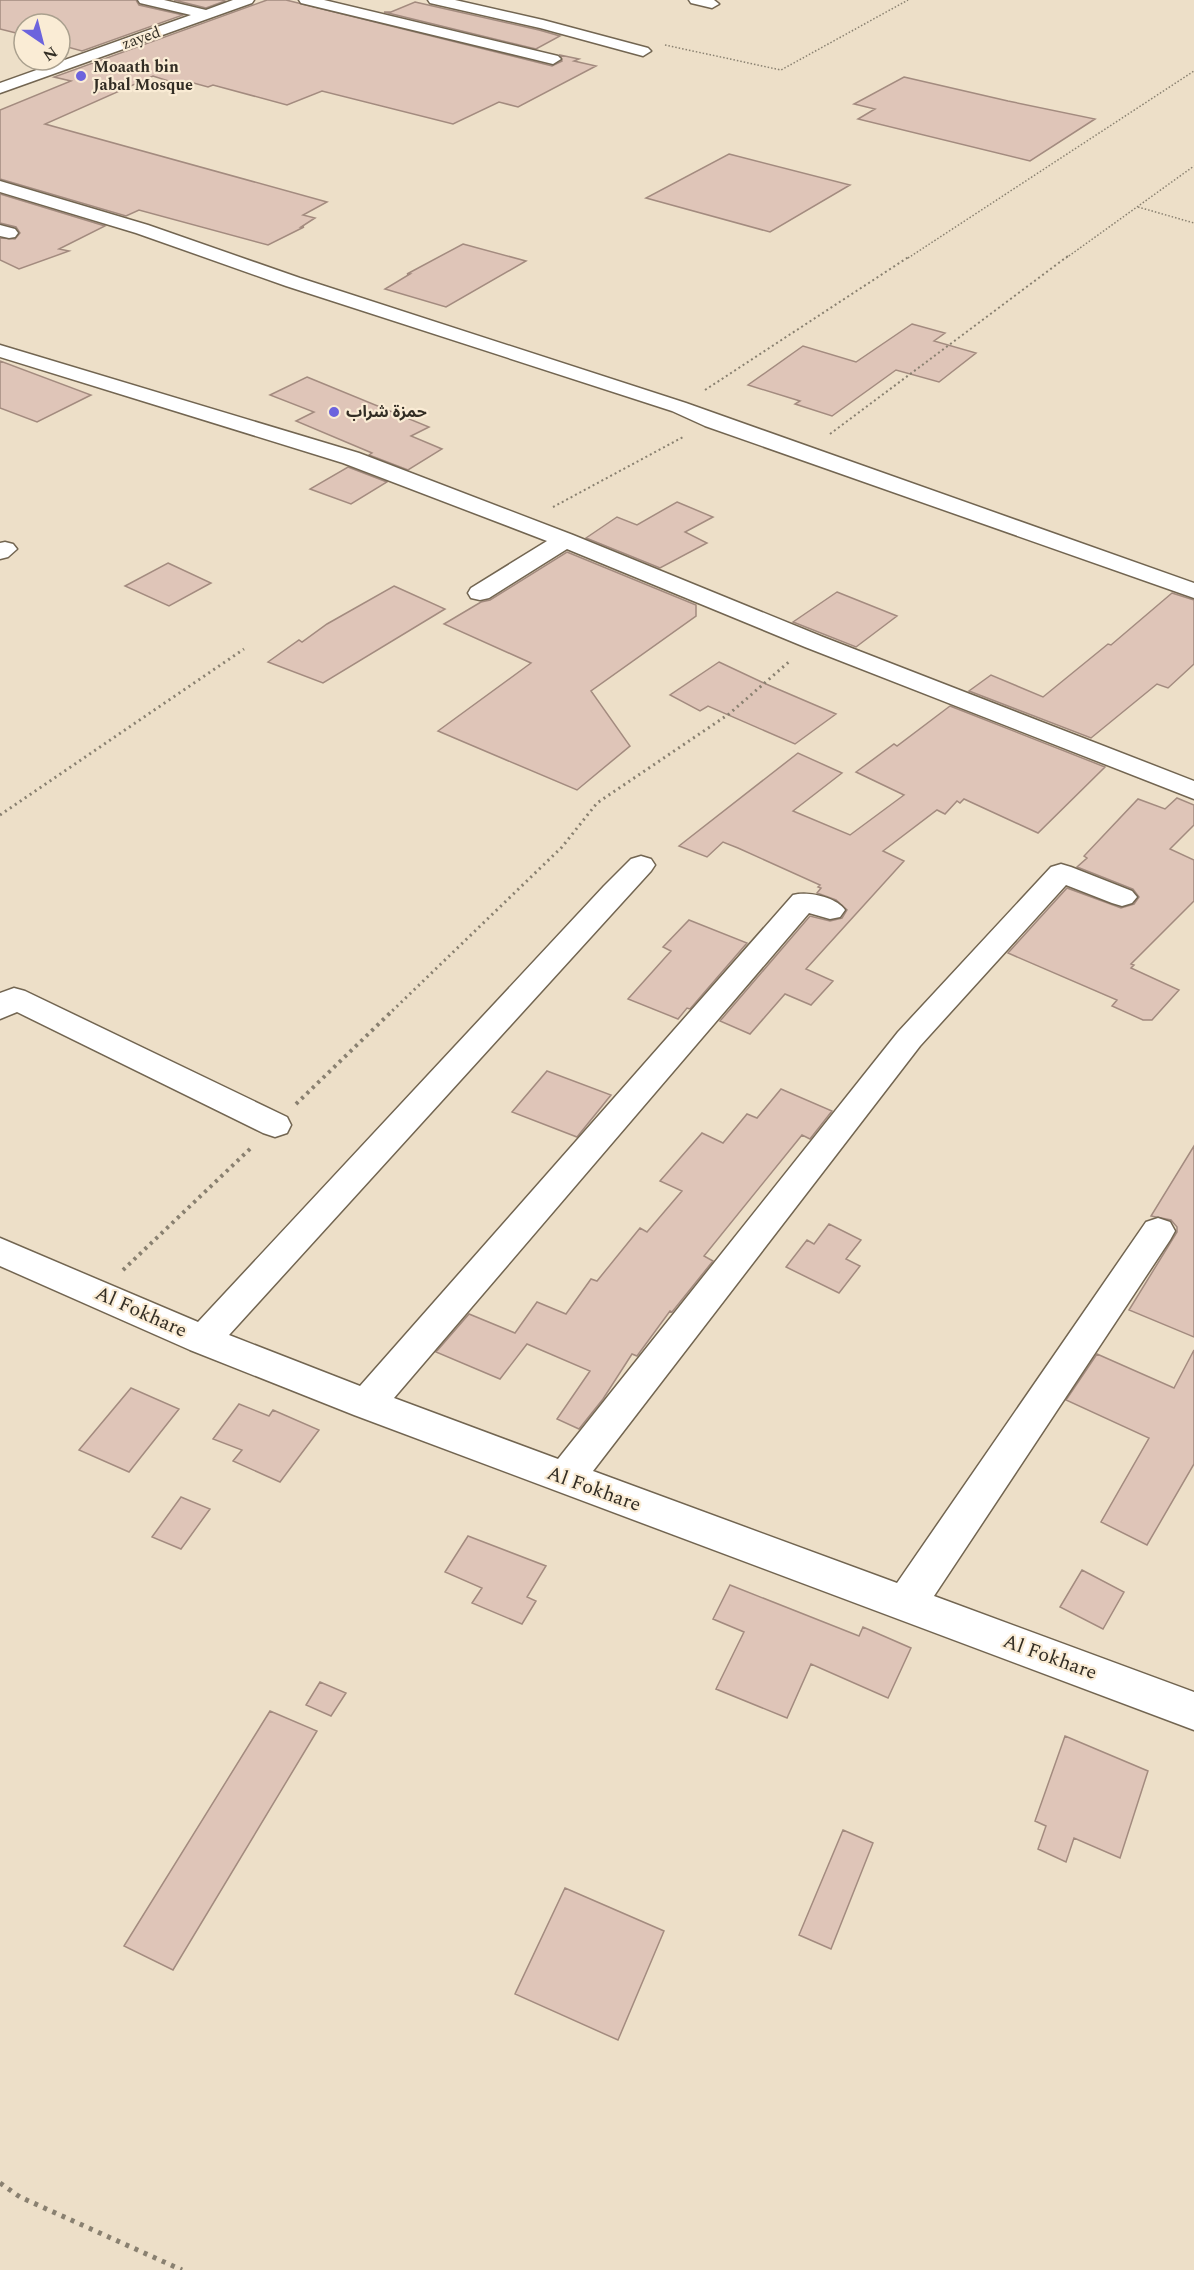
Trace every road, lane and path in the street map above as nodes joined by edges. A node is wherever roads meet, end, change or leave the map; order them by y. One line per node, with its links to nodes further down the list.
1 (145, 0): 8 (street)
2 (248, 0): 8 (street, zayed)
3 (306, 0): 11 (street)
4 (435, 0): 10 (street)
5 (696, 0): 7 (street)
6 (908, 0): 9 (path)
7 (712, 4)
8 (206, 14): 13 (street, zayed)
9 (665, 45)
10 (643, 51)
11 (553, 59)
12 (1194, 71): 19 (path)
13 (0, 88)
14 (1194, 166): 16 (path)
15 (0, 186): 19 (street)
16 (1138, 207): 17 (path); 21 (path)
17 (1194, 223)
18 (0, 351): 22 (street)
19 (679, 407): 20 (street)
20 (713, 421): 21 (street); 22 (path)
21 (806, 453): 24 (street)
22 (520, 525): 23 (street)
23 (565, 540): 25 (street); 26 (street)
24 (1194, 591)
25 (480, 593)
26 (814, 642): 28 (street); 34 (path)
27 (244, 649): 29 (path)
28 (1194, 790)
29 (0, 815)
30 (641, 865): 38 (street)
31 (1122, 897): 40 (street)
32 (830, 910): 39 (street)
33 (0, 1009): 34 (street)
34 (275, 1125): 37 (path)
35 (1158, 1231): 41 (street)
36 (0, 1251): 37 (street, Al Fokhare)
37 (98, 1293): 38 (street, Al Fokhare)
38 (203, 1340): 39 (street, Al Fokhare)
39 (367, 1404): 40 (street, Al Fokhare)
40 (565, 1478): 41 (street, Al Fokhare)
41 (906, 1604): 42 (street, Al Fokhare)
42 (1194, 1711)
43 (0, 2183): 44 (path)
44 (182, 2270)

